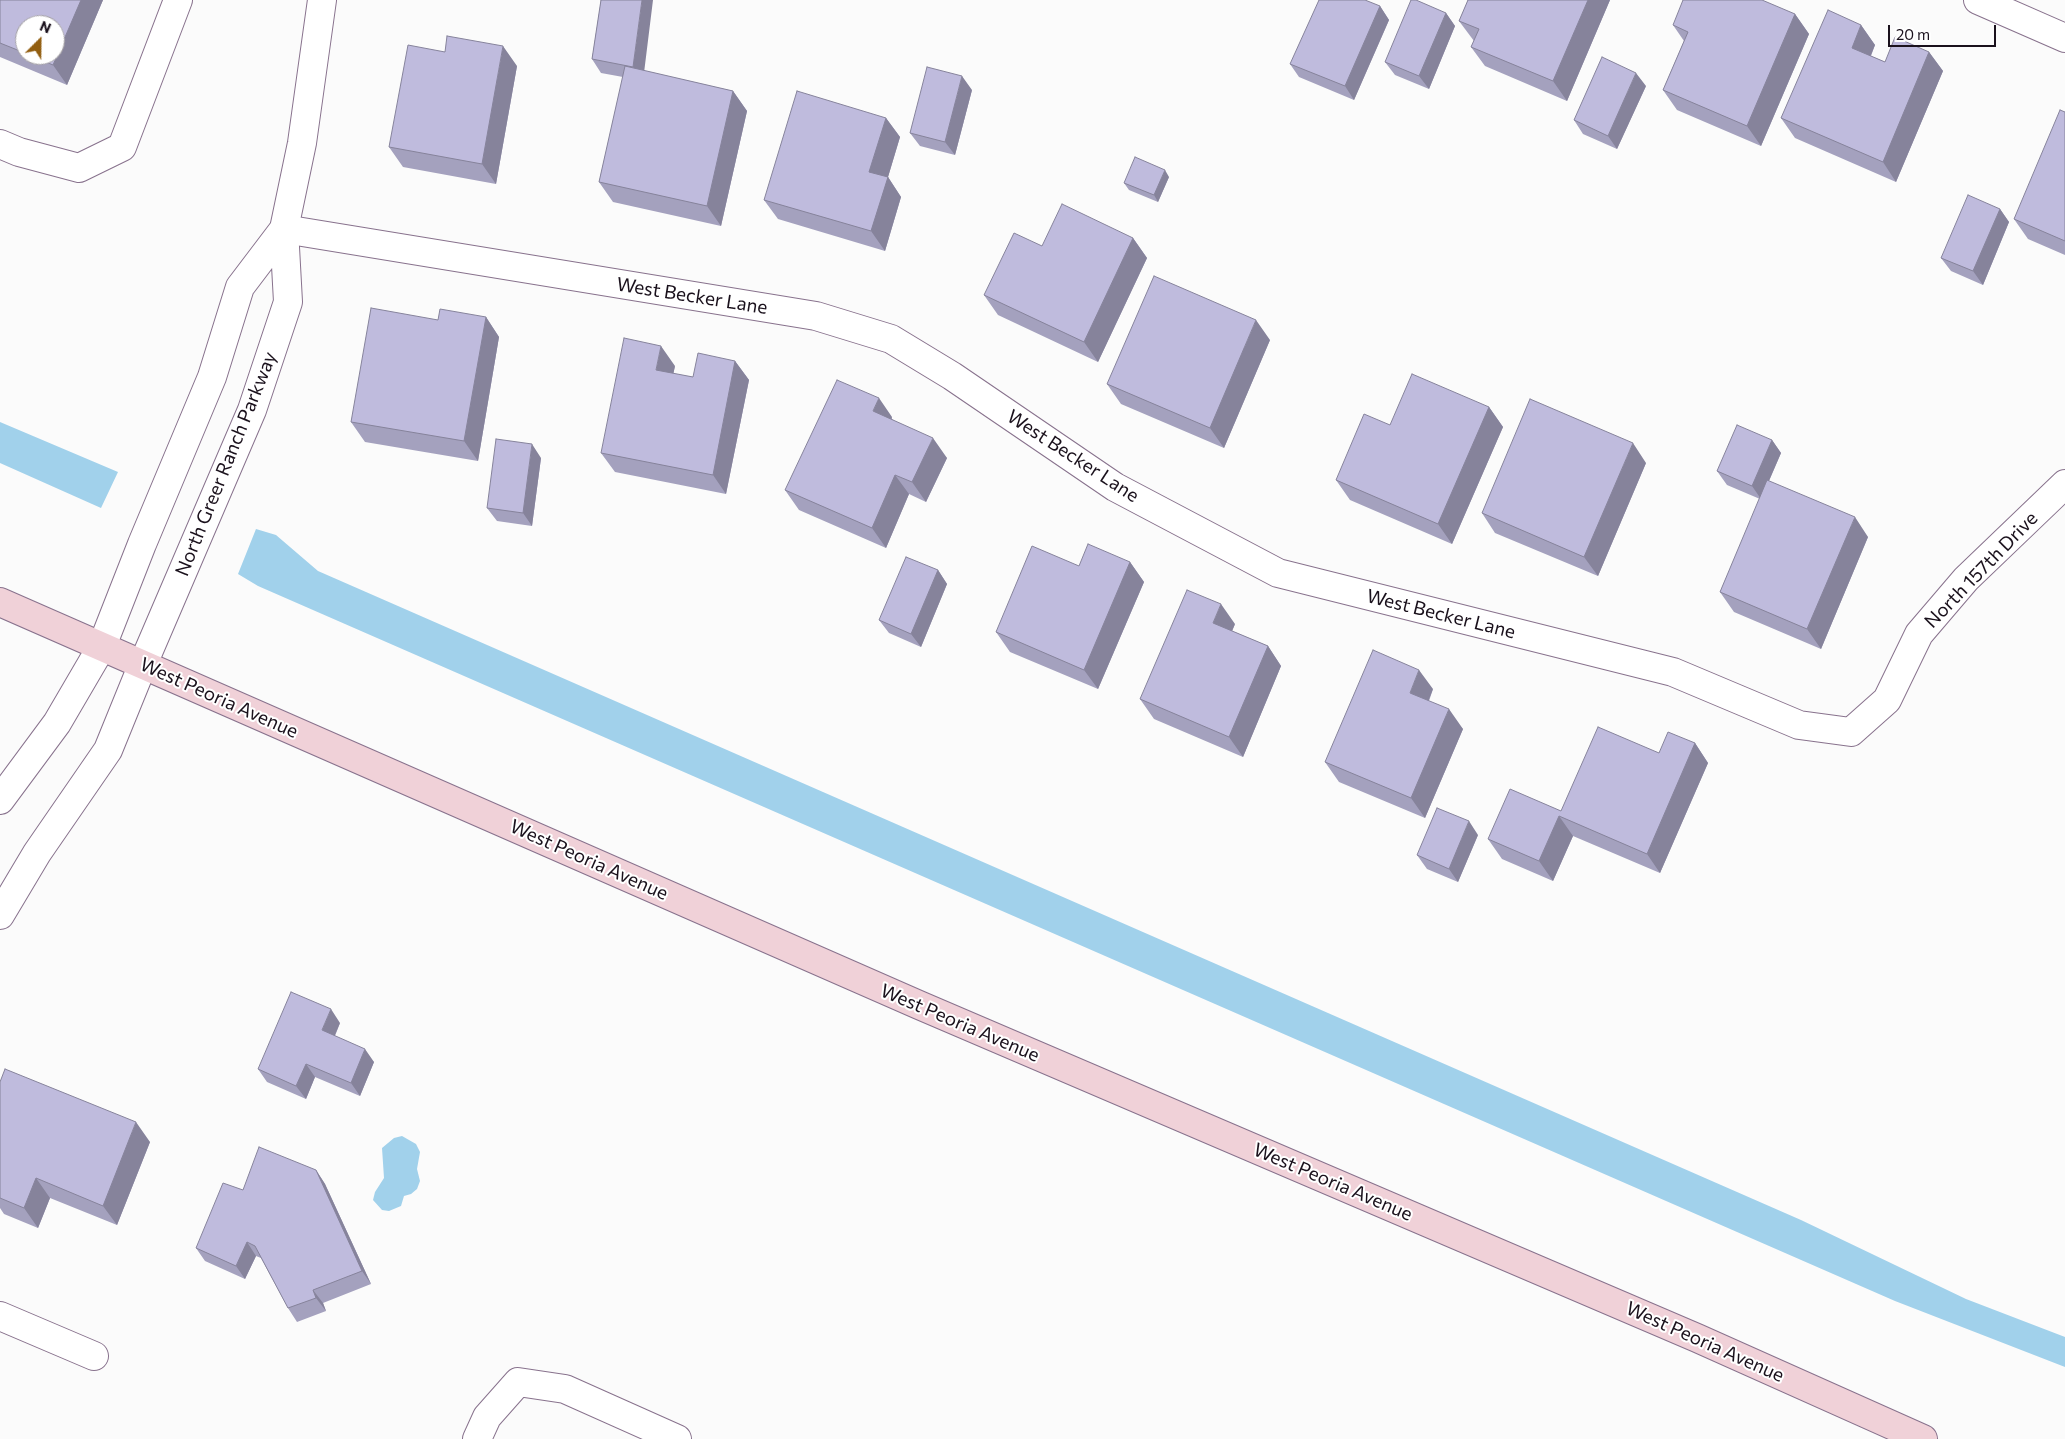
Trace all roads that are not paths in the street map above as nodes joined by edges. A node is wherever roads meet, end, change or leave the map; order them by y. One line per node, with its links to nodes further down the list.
1 (178, 0): 5 (street)
2 (322, 0): 6 (street, North Greer Ranch Parkway)
3 (1978, 0): 4 (street)
4 (2065, 38)
5 (0, 144)
6 (284, 229): 9 (street, North Greer Ranch Parkway); 10 (street, North Greer Ranch Parkway); 11 (street, West Becker Lane)
7 (2065, 484): 11 (street, North 157th Drive)
8 (0, 602): 9 (main road, West Peoria Avenue)
9 (102, 646): 10 (main road, West Peoria Avenue); 12 (street, North Greer Ranch Parkway)
10 (143, 664): 13 (street, North Greer Ranch Parkway); 18 (main road, West Peoria Avenue)
11 (1852, 732)
12 (0, 800)
13 (0, 915)
14 (0, 1316): 15 (street)
15 (94, 1356)
16 (477, 1439): 17 (street)
17 (677, 1439)
18 (1923, 1439)

